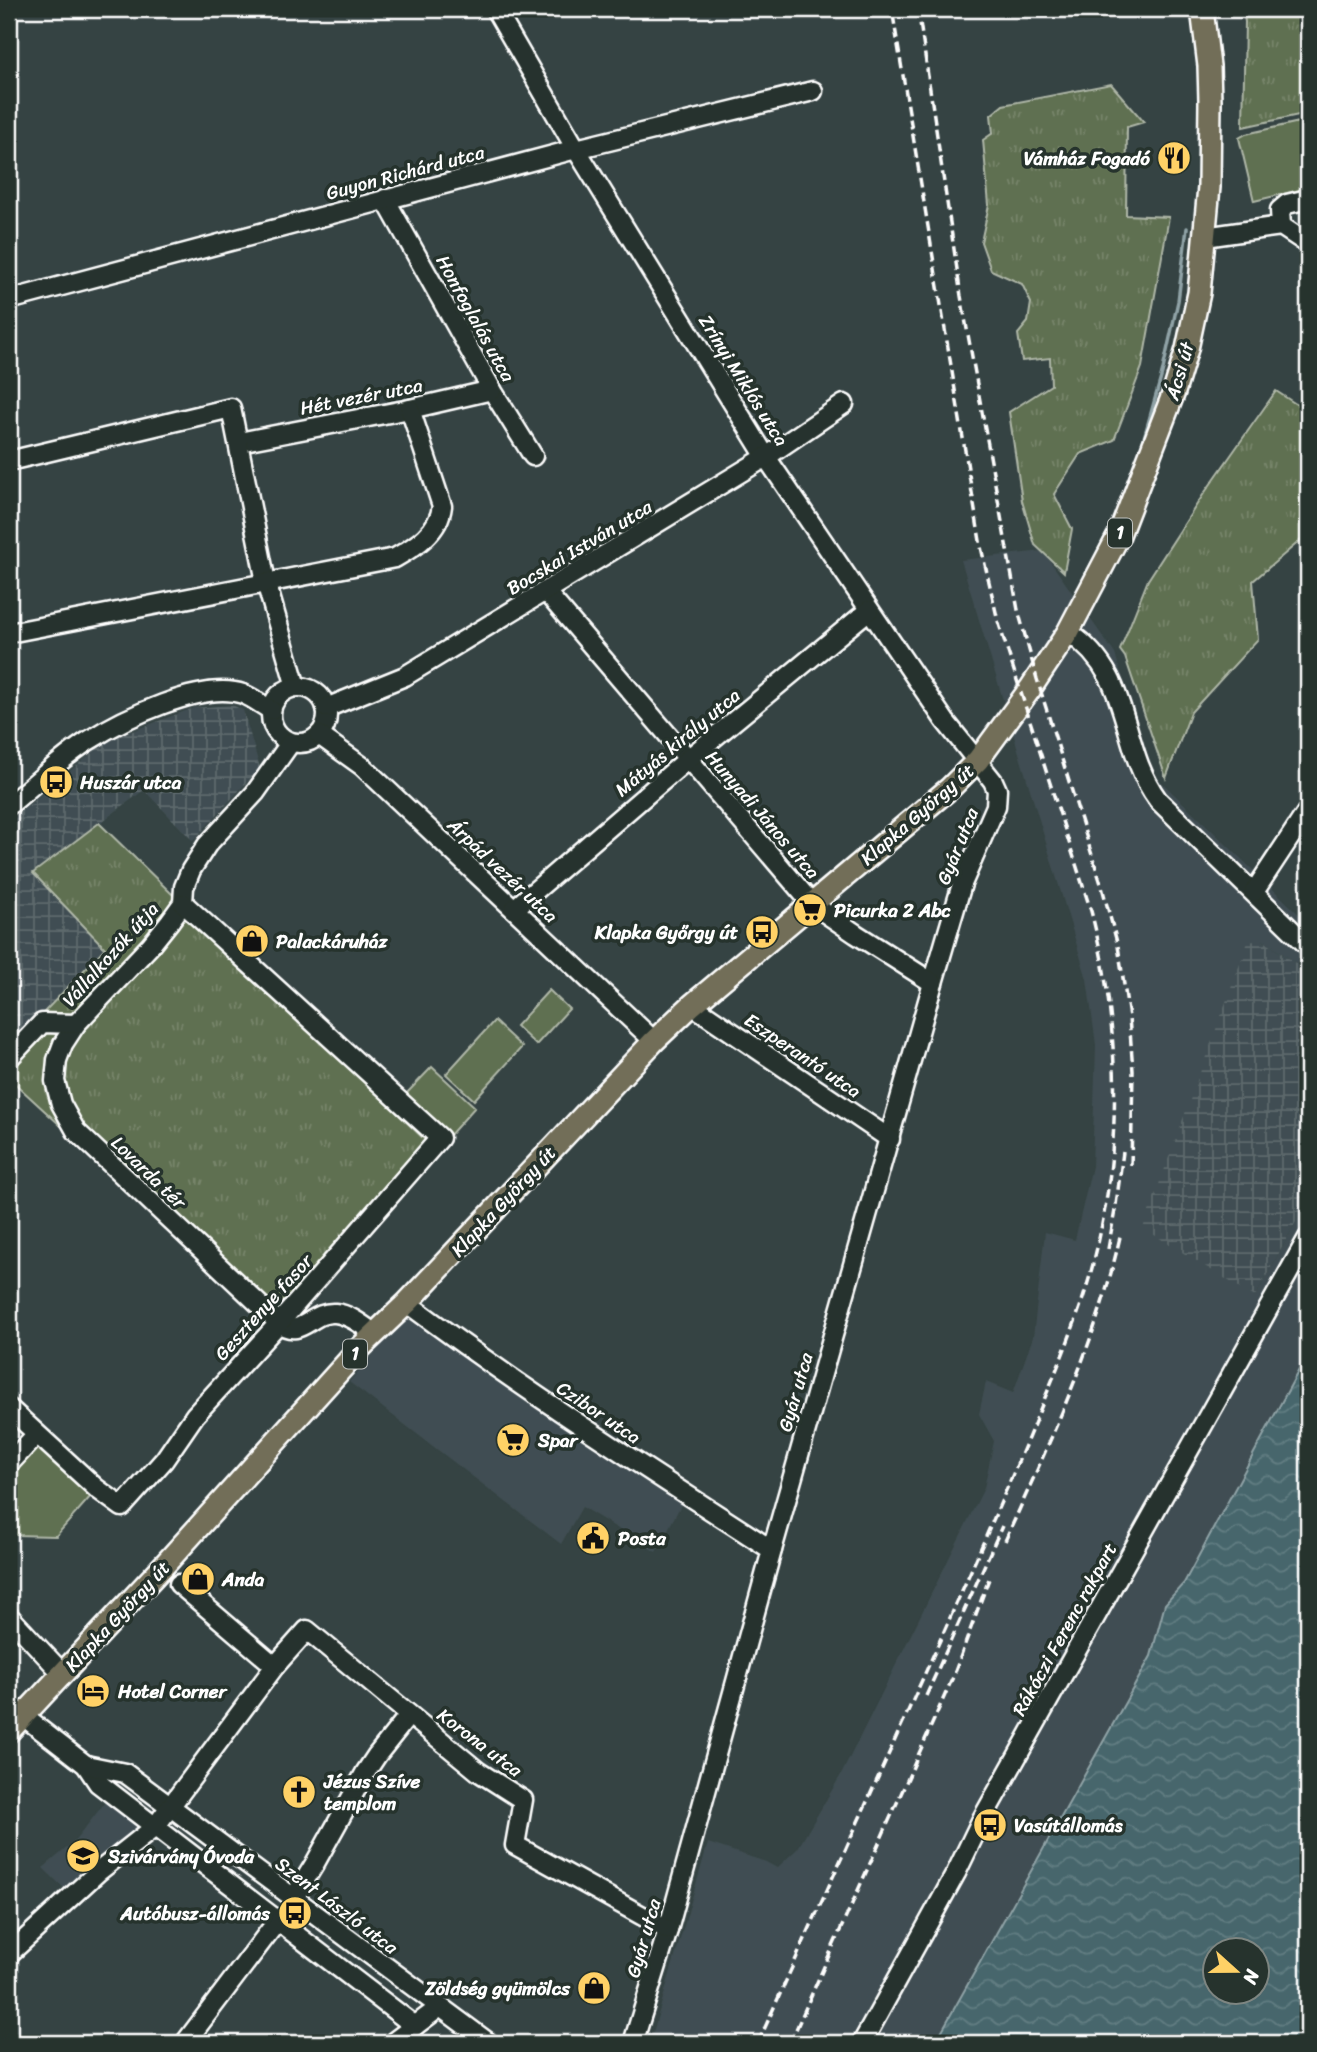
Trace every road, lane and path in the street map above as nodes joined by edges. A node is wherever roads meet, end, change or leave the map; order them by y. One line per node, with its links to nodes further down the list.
1 (495, 9): 4 (street, Zrínyi Miklós utca)
2 (1202, 9): 8 (main road, Ácsi út / 1)
3 (813, 91): 4 (street, Guyon Richárd utca)
4 (576, 149): 5 (street, Guyon Richárd utca); 16 (street, Zrínyi Miklós utca)
5 (386, 199): 10 (street, Guyon Richárd utca); 11 (street, Honfoglalás utca)
6 (1308, 199): 7 (street)
7 (1281, 226): 8 (street); 9 (street)
8 (1205, 237): 21 (main road, Ácsi út / 1)
9 (1308, 244)
10 (9, 300)
11 (492, 390): 13 (street, Hét vezér utca); 15 (street, Honfoglalás utca)
12 (844, 404): 16 (street, Bocskai István utca)
13 (410, 408): 14 (street, Hét vezér utca); 18 (street)
14 (239, 442): 17 (street); 18 (street)
15 (533, 456)
16 (766, 457): 19 (street, Bocskai István utca); 20 (street, Zrínyi Miklós utca)
17 (9, 461)
18 (266, 582): 22 (street); 23 (street)
19 (546, 592): 25 (street, Bocskai István utca); 29 (street, Hunyadi János utca)
20 (869, 610): 29 (street, Mátyás király utca); 30 (street, Zrínyi Miklós utca)
21 (1068, 632): 24 (main road, Ácsi út / 1); 33 (street)
22 (9, 633)
23 (296, 687): 25 (street); 26 (street)
24 (1023, 699): 30 (main road, Klapka György út / 1)
25 (326, 708): 27 (street)
26 (271, 710): 28 (street); 31 (street)
27 (319, 734): 28 (street); 36 (street, Árpád vezér utca)
28 (291, 742): 34 (street, Vállalkozók útja)
29 (688, 759): 35 (street, Hunyadi János utca); 36 (street, Mátyás király utca)
30 (978, 760): 35 (main road, Klapka György út / 1); 38 (street, Gyár utca)
31 (9, 805)
32 (1308, 810): 33 (street)
33 (1254, 892): 37 (street)
34 (183, 903): 40 (street, Vállalkozók útja); 46 (street, Gesztenye fasor)
35 (812, 904): 38 (street, Hunyadi János utca); 39 (main road, Klapka György út / 1)
36 (513, 909): 41 (street, Árpád vezér utca)
37 (1308, 946)
38 (933, 982): 43 (street, Gyár utca)
39 (692, 1005): 41 (main road, Klapka György út / 1); 43 (street, Eszperantó utca)
40 (76, 1024): 42 (street, Vállalkozók útja); 46 (street, Lovarda tér)
41 (654, 1041): 45 (main road, Klapka György út / 1)
42 (9, 1058)
43 (890, 1139): 51 (street, Gyár utca)
44 (1308, 1238): 71 (street, Rákóczi Ferenc rakpart)
45 (407, 1303): 47 (main road, Klapka György út / 1); 51 (street, Czibor utca)
46 (279, 1323): 47 (street); 49 (street, Gesztenye fasor)
47 (375, 1334): 55 (main road, Klapka György út / 1)
48 (9, 1408): 49 (street)
49 (36, 1435): 50 (street)
50 (9, 1464)
51 (772, 1550): 63 (street, Gyár utca)
52 (179, 1584): 54 (street)
53 (9, 1616): 55 (street)
54 (275, 1666): 56 (street, Korona utca); 59 (street)
55 (63, 1674): 57 (main road, Klapka György út / 1)
56 (409, 1715): 61 (street); 63 (street, Korona utca)
57 (16, 1723): 58 (street, Szent László utca)
58 (86, 1765): 59 (street, Szent László utca); 60 (street, Szent László utca)
59 (170, 1806): 60 (street); 61 (street, Szent László utca)
60 (155, 1827): 62 (street, Szent László utca); 64 (street)
61 (293, 1899): 65 (street, Szent László utca)
62 (278, 1920): 66 (street, Szent László utca); 67 (street)
63 (668, 1930): 70 (street, Gyár utca)
64 (9, 1954)
65 (440, 2007): 66 (street); 69 (street, Szent László utca)
66 (415, 2026): 68 (street)
67 (185, 2043)
68 (392, 2043)
69 (489, 2043)
70 (633, 2043)
71 (862, 2043)

